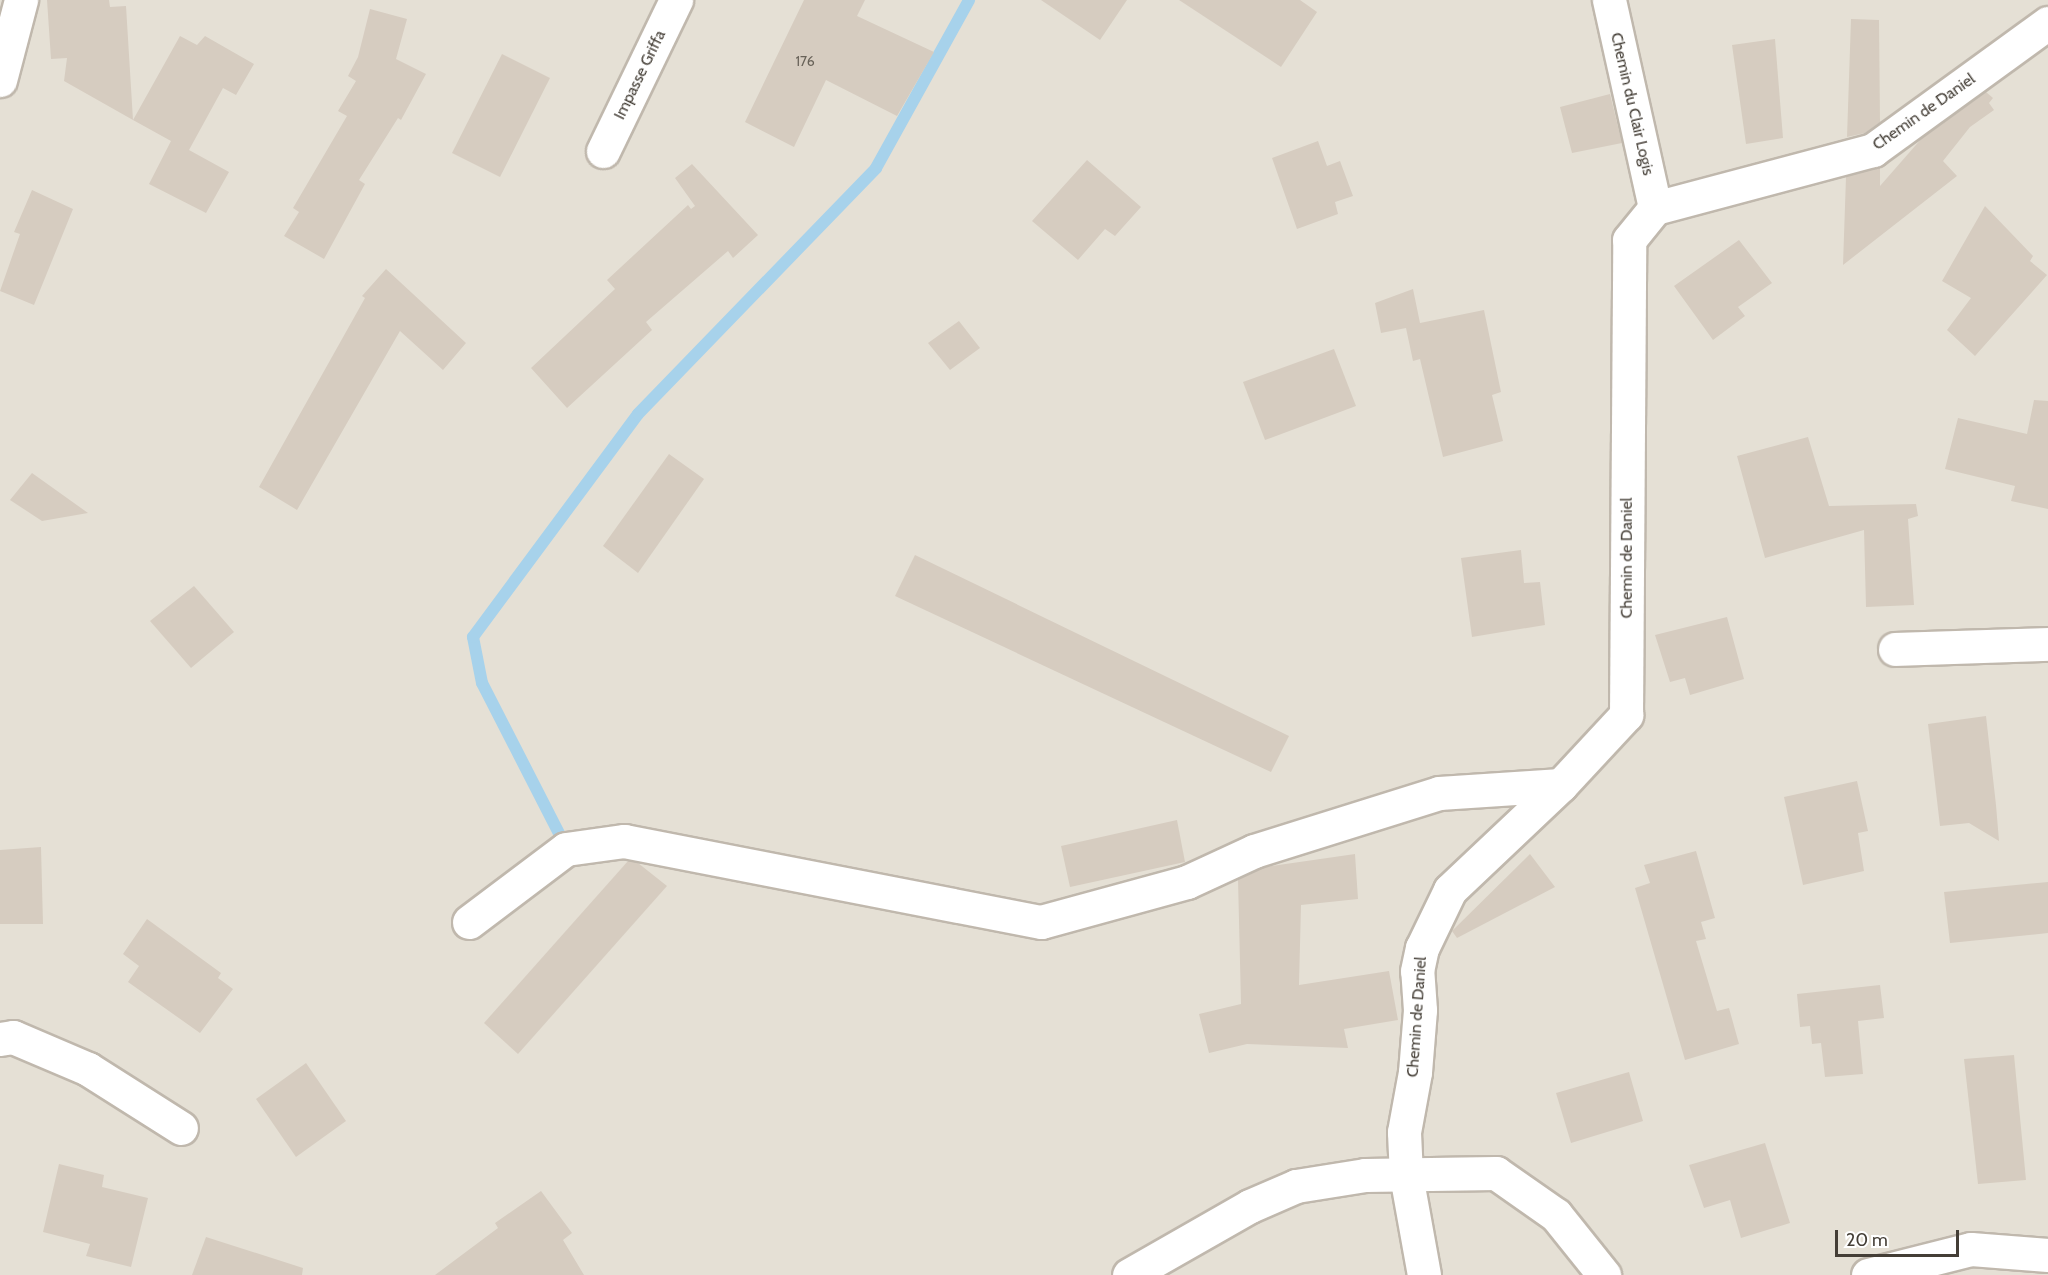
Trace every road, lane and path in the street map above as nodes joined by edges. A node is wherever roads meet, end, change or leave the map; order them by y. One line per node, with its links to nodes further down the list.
1 (21, 0): 5 (street)
2 (676, 0): 6 (street, Impasse Griffa)
3 (1609, 0): 7 (street, Chemin du Clair Logis)
4 (2048, 23): 7 (street, Chemin de Daniel)
5 (0, 80)
6 (603, 151)
7 (1655, 208): 10 (street, Chemin de Daniel)
8 (2048, 644): 9 (street)
9 (1895, 649)
10 (1561, 785): 11 (street); 14 (street, Chemin de Daniel)
11 (469, 922)
12 (0, 1039): 13 (street)
13 (181, 1128)
14 (1406, 1174): 16 (street); 17 (street, Chemin de Daniel); 18 (street)
15 (2048, 1255): 19 (street)
16 (1129, 1275)
17 (1424, 1275)
18 (1604, 1275)
19 (1868, 1275)

